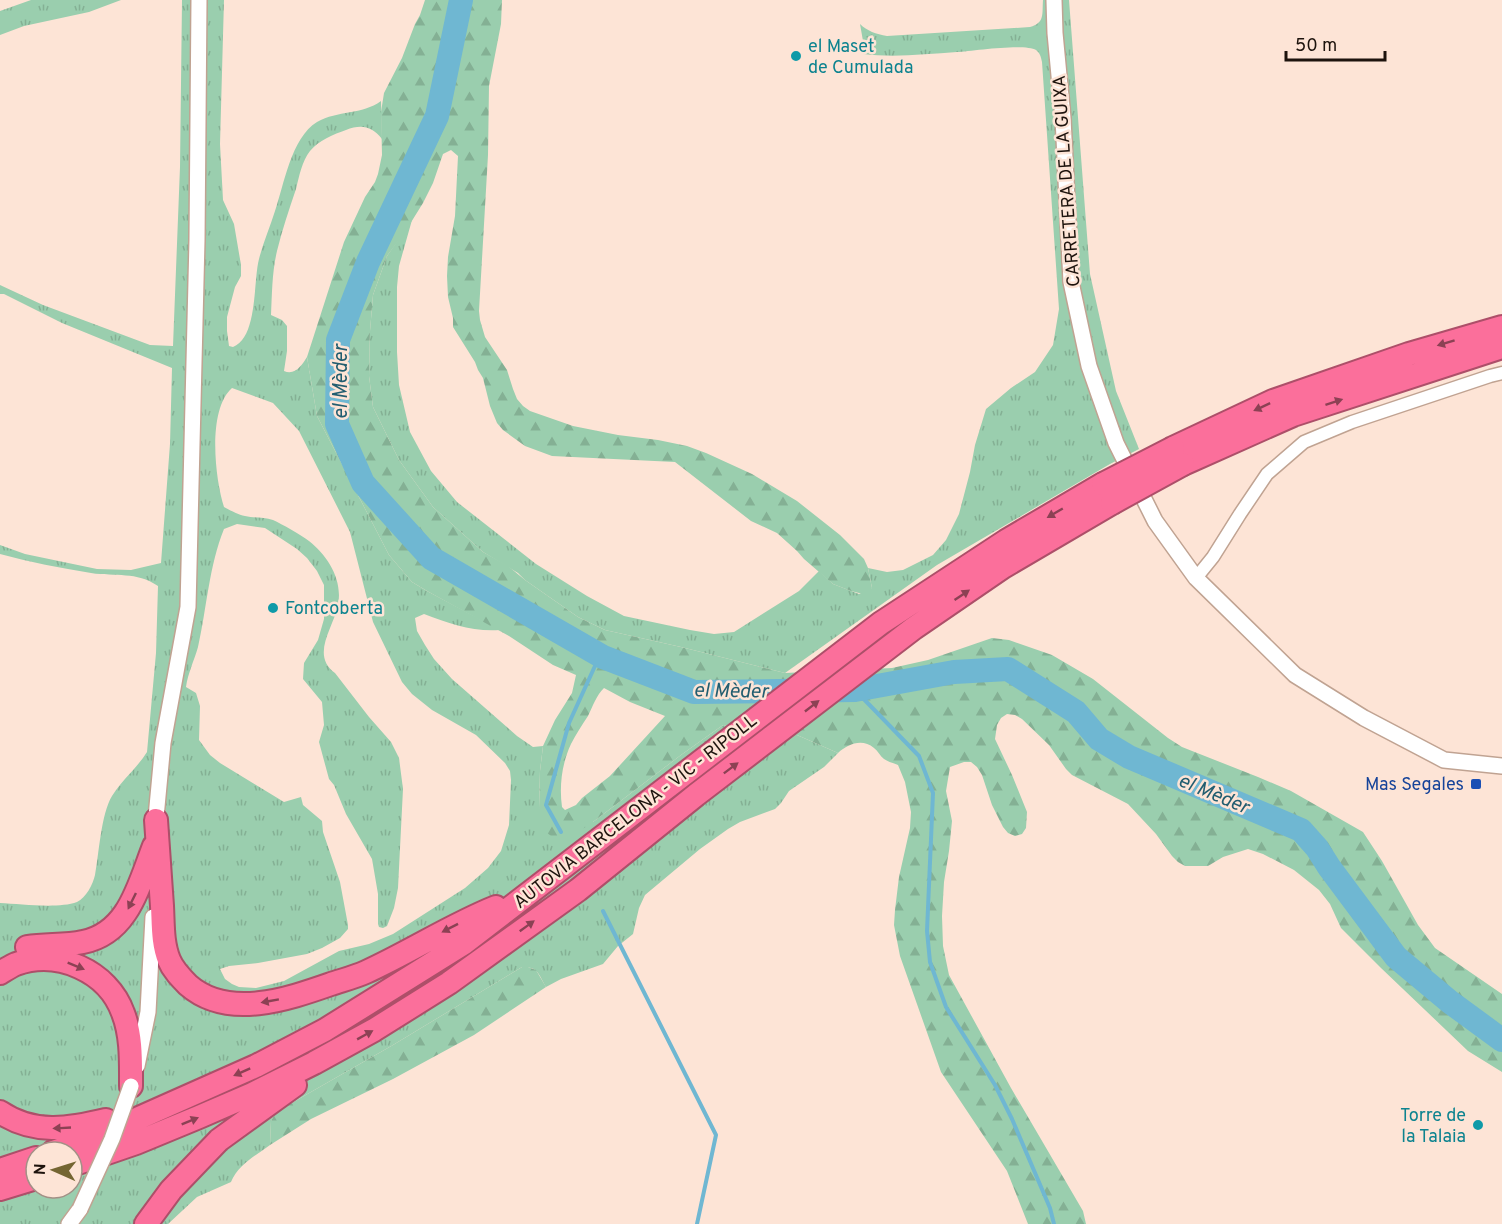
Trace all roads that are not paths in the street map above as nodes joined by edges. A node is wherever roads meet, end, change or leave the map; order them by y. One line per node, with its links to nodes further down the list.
1 (199, 0): 10 (street)
2 (1054, 0): 8 (street, CARRETERA DE LA GUIXA)
3 (1502, 327): 6 (highway, AUTOVIA BARCELONA - VIC - RIPOLL, one-way to 6)
4 (1502, 347): 6 (highway, AUTOVIA BARCELONA - VIC - RIPOLL, one-way to 4)
5 (1502, 373): 8 (street)
6 (1178, 456): 7 (highway, AUTOVIA BARCELONA - VIC - RIPOLL, bridge)
7 (1108, 494): 12 (highway, AUTOVIA BARCELONA - VIC - RIPOLL, one-way to 12); 15 (highway, AUTOVIA BARCELONA - VIC - RIPOLL, one-way to 7)
8 (1196, 578): 9 (street, CARRETERA DE LA GUIXA)
9 (1502, 766)
10 (156, 820): 11 (street); 12 (highway, one-way to 10)
11 (154, 846): 13 (highway, one-way to 13); 16 (street)
12 (523, 897): 18 (highway, AUTOVIA BARCELONA - VIC - RIPOLL, one-way to 18)
13 (0, 957)
14 (0, 973): 16 (highway, one-way to 16)
15 (314, 1063): 20 (highway, AUTOVIA BARCELONA - VIC - RIPOLL, one-way to 15); 26 (highway)
16 (132, 1086): 25 (street, bridge)
17 (0, 1112): 18 (highway, one-way to 17)
18 (139, 1118): 19 (highway, AUTOVIA BARCELONA - VIC - RIPOLL)
19 (84, 1141)
20 (84, 1161)
21 (24, 1162): 22 (highway)
22 (0, 1170)
23 (24, 1182): 24 (highway)
24 (0, 1189)
25 (75, 1220)
26 (146, 1224)

